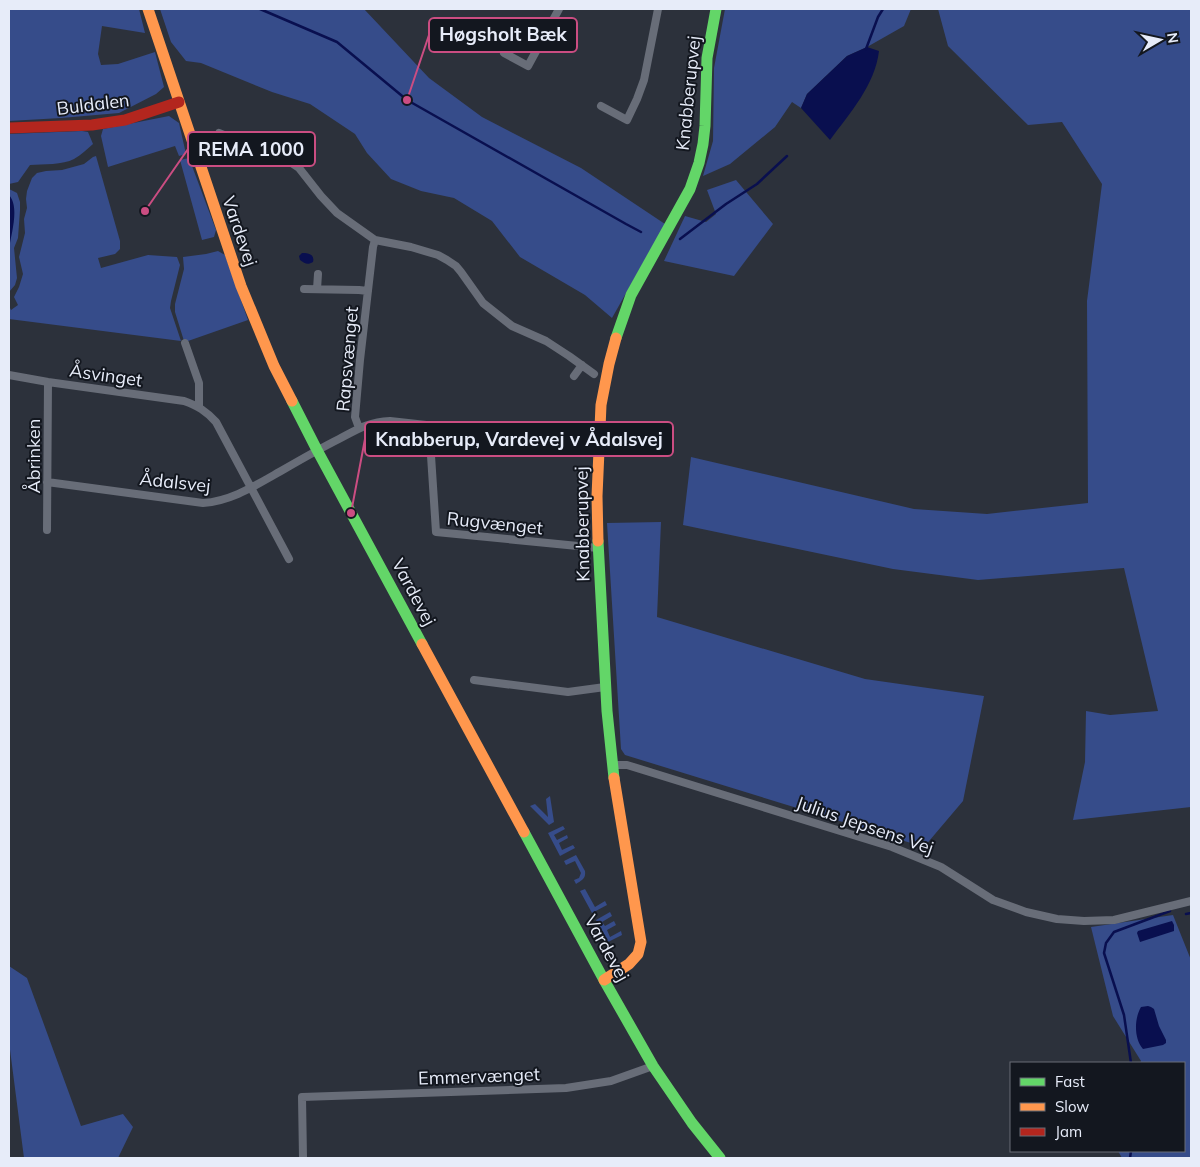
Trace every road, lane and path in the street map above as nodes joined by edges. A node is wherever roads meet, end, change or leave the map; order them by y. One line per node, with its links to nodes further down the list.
1 (148, 9): 6 (street, Vardevej)
2 (559, 9): 5 (street)
3 (658, 9): 7 (street)
4 (716, 9): 24 (street, Knabberupvej)
5 (504, 53)
6 (179, 102): 8 (street, Buldalen); 25 (street, Vardevej)
7 (601, 106)
8 (9, 128)
9 (218, 132): 10 (street)
10 (375, 240): 14 (street, Rapsvænget); 16 (street)
11 (318, 274): 13 (street)
12 (304, 289): 13 (street, Rapsvænget)
13 (317, 289): 14 (street, Rapsvænget)
14 (368, 291): 23 (street, Rapsvænget)
15 (185, 343): 21 (street)
16 (582, 365): 17 (street); 19 (street)
17 (594, 374)
18 (9, 375): 20 (street, Åsvinget)
19 (574, 376)
20 (48, 382): 21 (street, Åsvinget); 26 (street, Åbrinken)
21 (199, 407): 27 (street, Åsvinget)
22 (429, 425): 23 (street, Ådalsvej); 24 (street, Ådalsvej); 29 (street, Rugvænget)
23 (358, 428): 25 (street, Ådalsvej)
24 (598, 444): 29 (street, Knabberupvej)
25 (317, 450): 27 (street, Ådalsvej); 35 (street, Vardevej)
26 (48, 482): 27 (street, Ådalsvej); 28 (street, Åbrinken)
27 (251, 488): 30 (street, Åsvinget)
28 (47, 530)
29 (598, 548): 32 (street, Knabberupvej)
30 (289, 559)
31 (474, 680): 32 (street)
32 (605, 687): 33 (street, Knabberupvej)
33 (612, 765): 34 (street, Julius Jepsens Vej); 35 (street, Knabberupvej)
34 (1191, 901)
35 (604, 980): 36 (street, Vardevej)
36 (653, 1066): 37 (street, Emmervænget); 38 (street, Vardevej)
37 (303, 1158)
38 (720, 1158)

